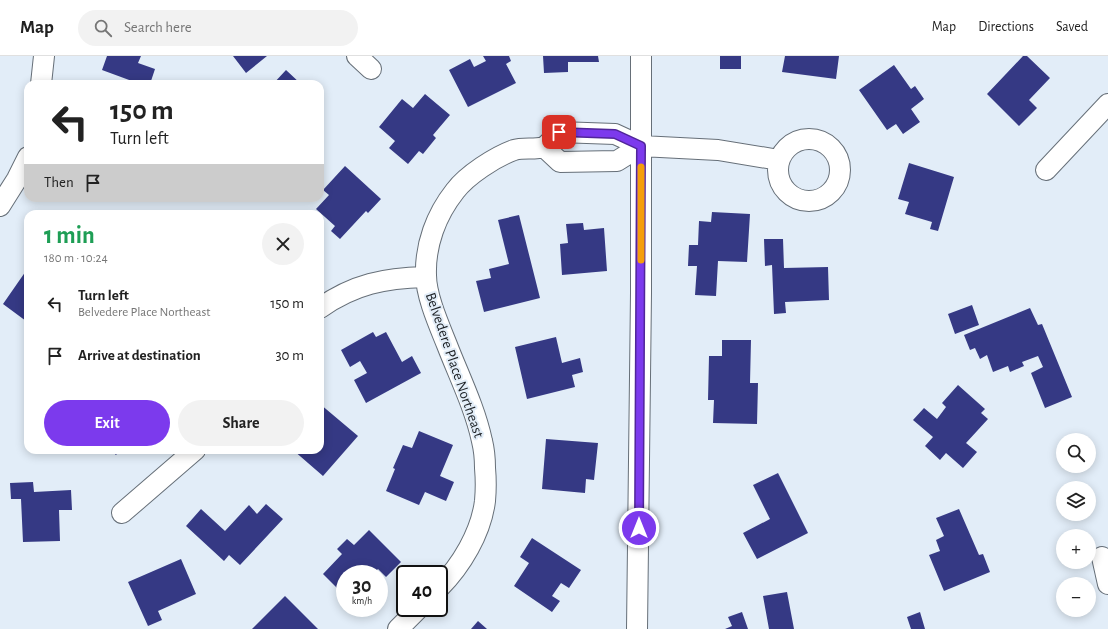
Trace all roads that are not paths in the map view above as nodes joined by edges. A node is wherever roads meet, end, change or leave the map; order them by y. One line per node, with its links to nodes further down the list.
1 (44, 56): 3 (street)
2 (641, 56): 5 (street)
3 (41, 80)
4 (1108, 104): 9 (street)
5 (641, 146): 6 (street); 6 (street); 7 (street); 20 (street)
6 (544, 147): 11 (street, Belvedere Place Northeast)
7 (780, 160)
8 (24, 166): 10 (street)
9 (1046, 170)
10 (0, 206)
11 (425, 276): 12 (street); 16 (street, Belvedere Place Northeast)
12 (324, 305)
13 (190, 454): 14 (street)
14 (122, 513)
15 (1102, 557): 17 (street)
16 (448, 577)
17 (1108, 584)
18 (410, 617): 19 (street)
19 (398, 629)
20 (638, 629)

